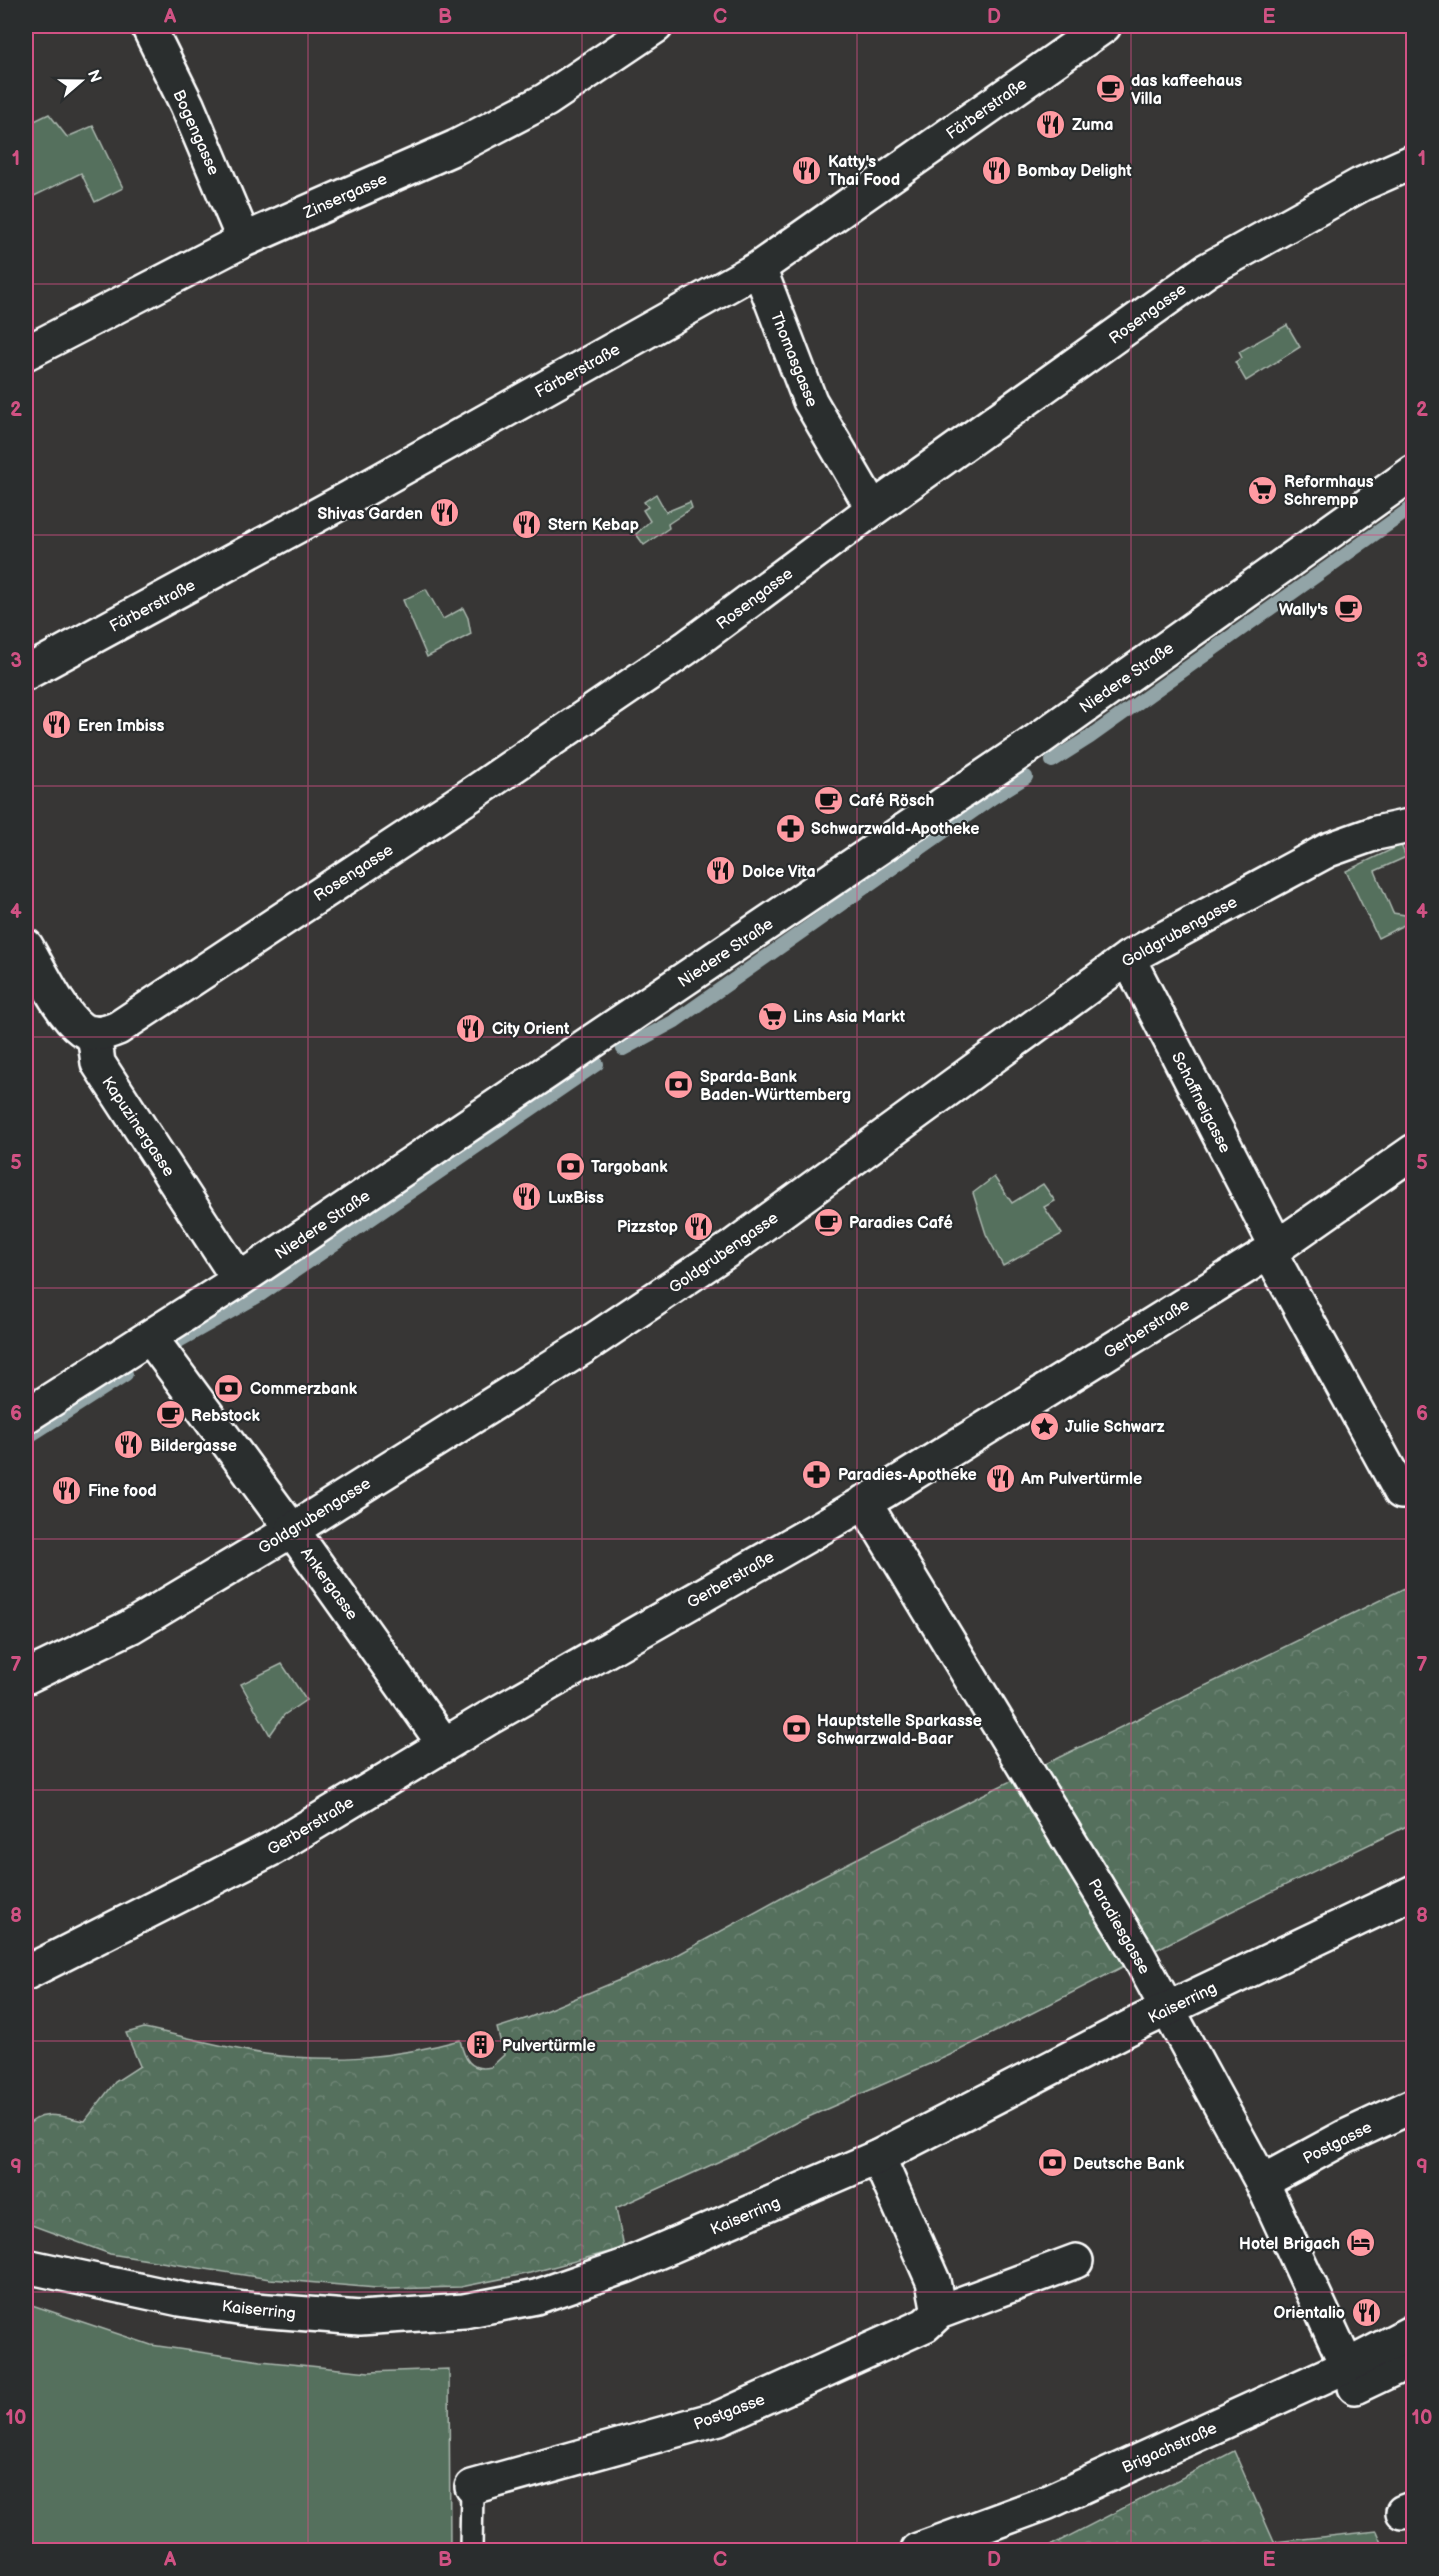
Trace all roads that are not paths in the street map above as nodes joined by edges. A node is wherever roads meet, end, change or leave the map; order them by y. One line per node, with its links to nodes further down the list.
1 (148, 26): 5 (street, Bogengasse)
2 (656, 26): 5 (street, Zinsergasse)
3 (1104, 26): 6 (street, Färberstraße)
4 (1413, 161): 9 (street, Rosengasse)
5 (244, 240): 7 (street, Zinsergasse)
6 (759, 268): 9 (street, Thomasgasse); 10 (street, Färberstraße)
7 (26, 353)
8 (1413, 472): 17 (street, Niedere Straße)
9 (873, 509): 14 (street, Rosengasse)
10 (26, 674)
11 (1413, 825): 13 (street, Goldgrubengasse)
12 (26, 946): 14 (street)
13 (1128, 958): 16 (street, Schaffneigasse); 22 (street, Goldgrubengasse)
14 (94, 1034): 17 (street, Kapuzinergasse)
15 (1413, 1151): 16 (street, Gerberstraße)
16 (1273, 1249): 20 (street, Schaffneigasse); 21 (street, Gerberstraße)
17 (239, 1280): 18 (street, Niedere Straße)
18 (150, 1337): 19 (street, Niedere Straße); 22 (street, Ankergasse)
19 (26, 1416)
20 (1401, 1492)
21 (864, 1502): 24 (street, Gerberstraße); 27 (street, Paradiesgasse)
22 (292, 1530): 23 (street, Goldgrubengasse); 24 (street, Ankergasse)
23 (26, 1677)
24 (444, 1743): 26 (street, Gerberstraße)
25 (1413, 1892): 27 (street, Kaiserring)
26 (26, 1973)
27 (1168, 2009): 29 (street, Kaiserring); 30 (street, Paradiesgasse)
28 (1413, 2105): 30 (street, Postgasse)
29 (878, 2157): 33 (street, Kaiserring); 34 (street)
30 (1262, 2182): 37 (street, Paradiesgasse)
31 (26, 2252): 33 (street)
32 (1076, 2261): 34 (street, Postgasse)
33 (39, 2270)
34 (939, 2312): 38 (street, Postgasse)
35 (1413, 2331): 37 (street, Brigachstraße)
36 (1413, 2359): 37 (street)
37 (1351, 2377): 40 (street, Brigachstraße)
38 (472, 2487): 39 (lane)
39 (471, 2550)
40 (918, 2550)

